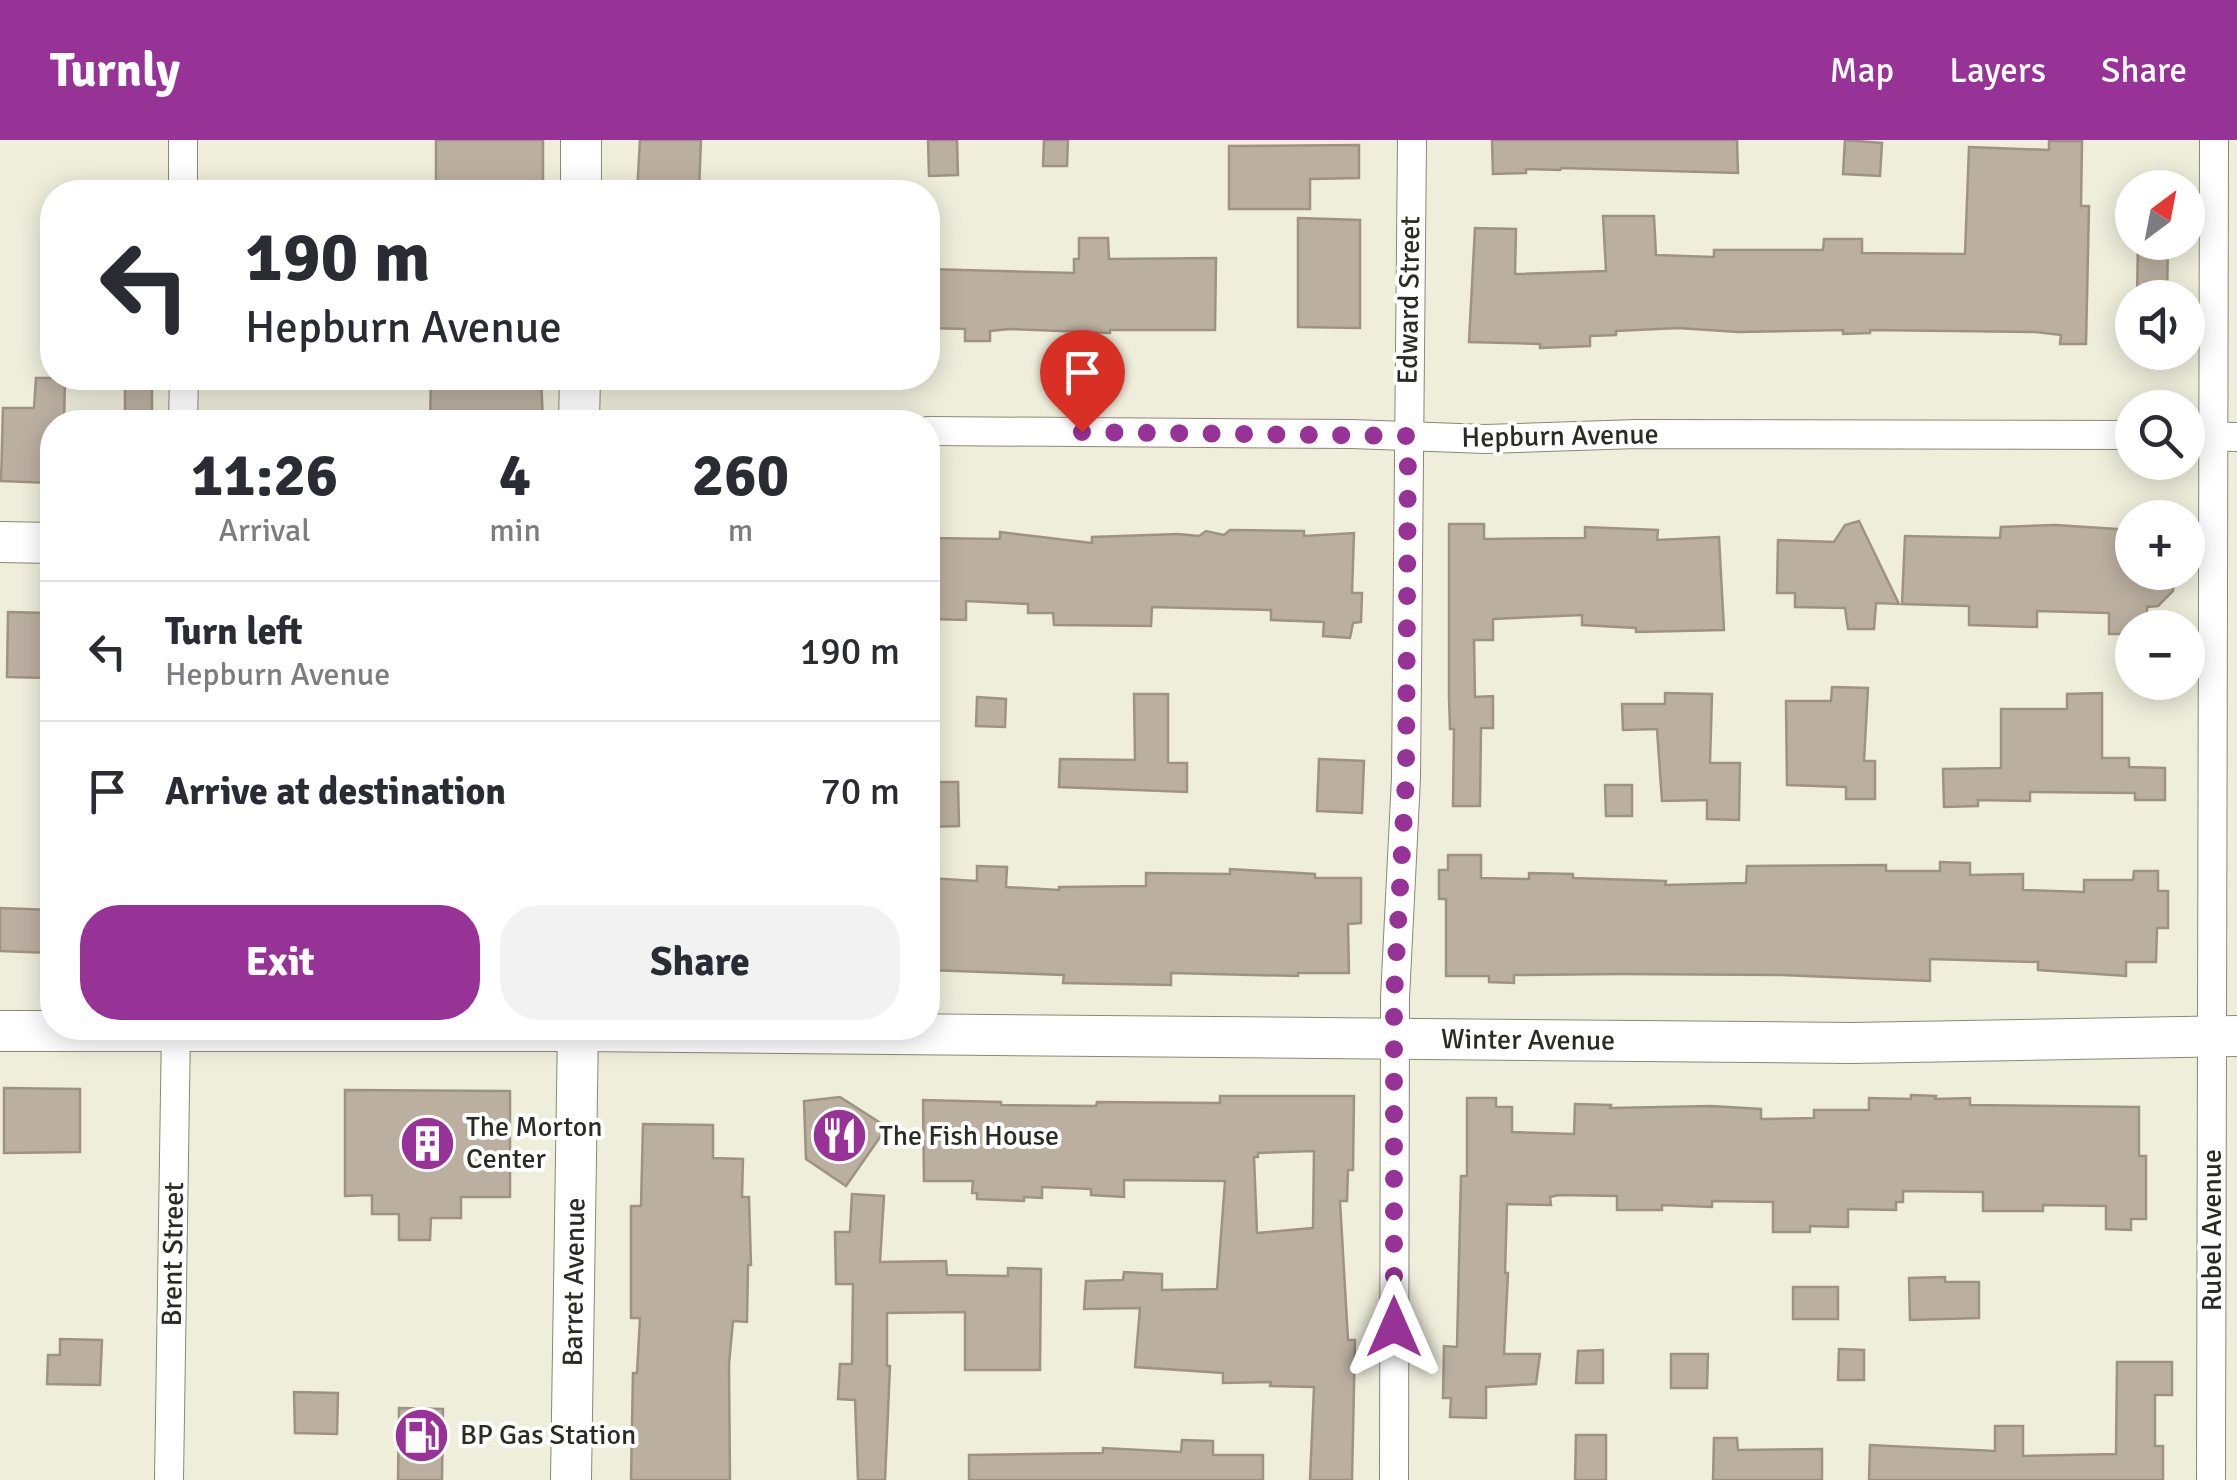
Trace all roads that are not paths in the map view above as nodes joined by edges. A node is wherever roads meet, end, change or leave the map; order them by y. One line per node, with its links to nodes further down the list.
1 (183, 140): 5 (street)
2 (582, 140): 6 (main road)
3 (1412, 140): 9 (street, Edward Street)
4 (2214, 140): 10 (street, Rubel Avenue)
5 (184, 180)
6 (581, 180)
7 (940, 431): 9 (street, Hepburn Avenue)
8 (2115, 435): 9 (street, Hepburn Avenue)
9 (1408, 436): 17 (street, Edward Street)
10 (2213, 436): 16 (street, Rubel Avenue)
11 (0, 542): 12 (main road)
12 (40, 543)
13 (0, 1030): 14 (main road, Winter Avenue)
14 (40, 1030)
15 (940, 1036): 17 (main road, Winter Avenue)
16 (2225, 1036): 17 (main road, Winter Avenue); 23 (street, Rubel Avenue)
17 (1396, 1037): 22 (street, Edward Street)
18 (176, 1040): 20 (street, Brent Street)
19 (578, 1040): 21 (main road, Barret Avenue)
20 (169, 1480)
21 (571, 1480)
22 (1394, 1480)
23 (2211, 1480)

